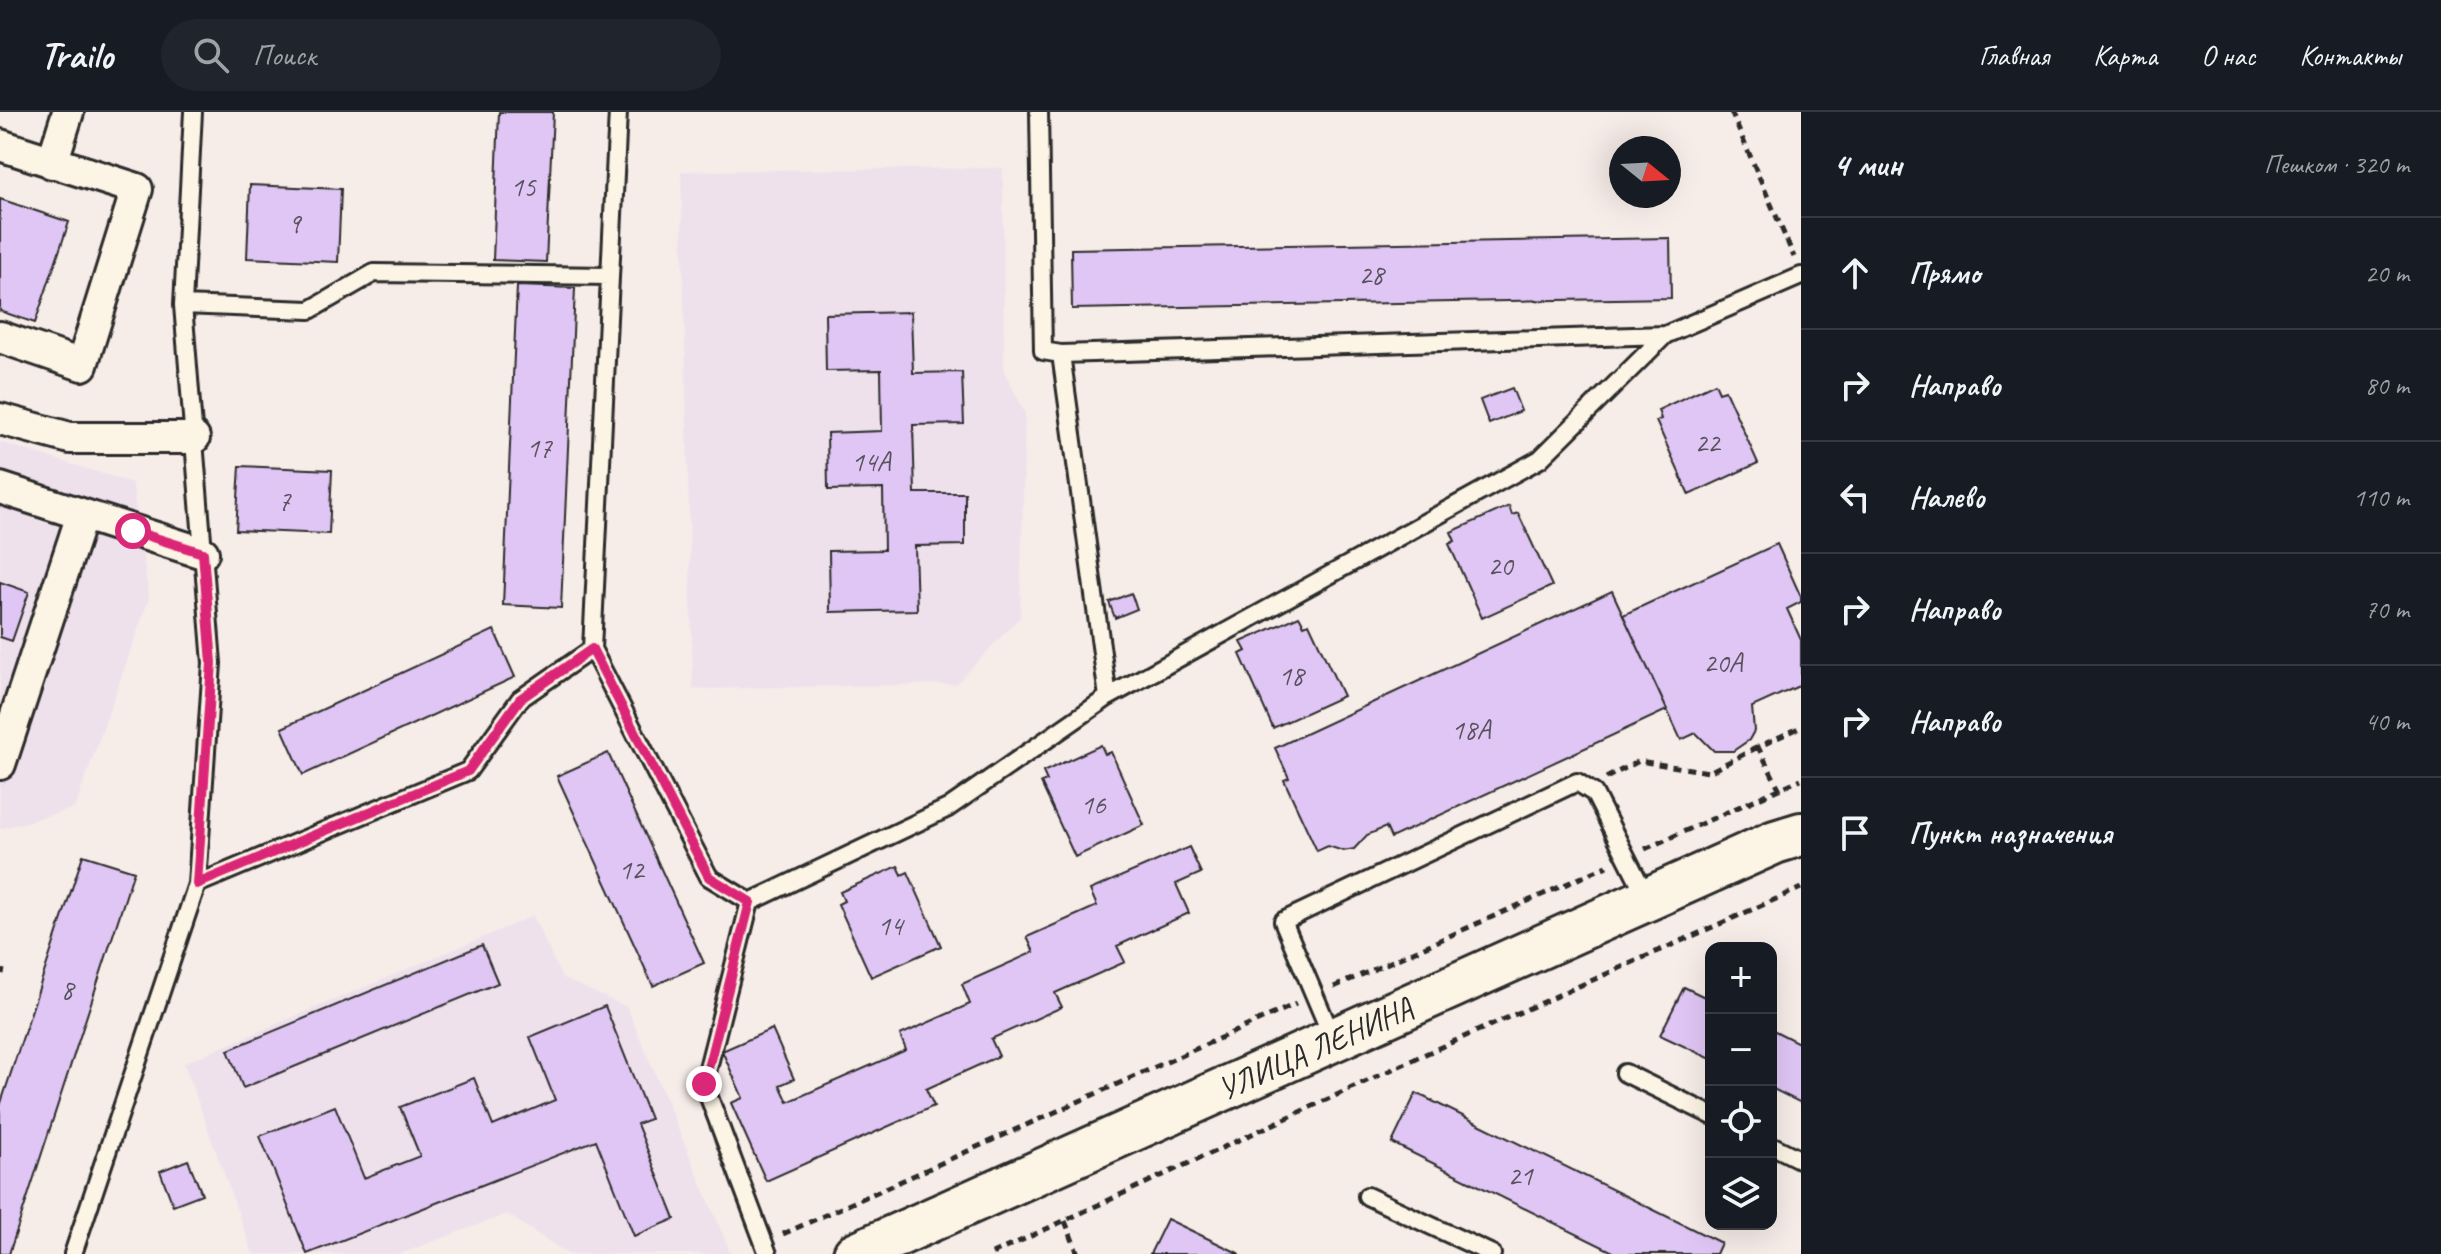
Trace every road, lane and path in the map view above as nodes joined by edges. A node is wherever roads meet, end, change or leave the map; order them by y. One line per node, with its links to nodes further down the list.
1 (68, 112): 7 (street)
2 (193, 112): 10 (lane)
3 (618, 112): 9 (lane)
4 (1039, 112): 13 (lane)
5 (1731, 112): 8 (path)
6 (0, 145): 7 (street)
7 (52, 163): 12 (street)
8 (1801, 274): 11 (lane)
9 (609, 276): 10 (lane); 19 (lane)
10 (183, 305): 15 (lane)
11 (1665, 335): 13 (lane); 20 (lane)
12 (0, 337)
13 (1061, 354): 20 (lane)
14 (0, 419): 15 (street)
15 (194, 438): 18 (lane)
16 (0, 488): 17 (street)
17 (82, 515): 18 (street); 23 (street)
18 (203, 553): 29 (lane)
19 (592, 649): 29 (lane); 32 (lane)
20 (1108, 697): 32 (lane)
21 (1801, 727): 22 (path)
22 (1758, 747): 25 (path); 26 (path)
23 (0, 764)
24 (1801, 779): 26 (path)
25 (1588, 787): 28 (lane); 33 (lane)
26 (1780, 790): 28 (path)
27 (1792, 834): 31 (main road, УЛИЦА ЛЕНИНА)
28 (1627, 857): 31 (lane); 33 (path)
29 (197, 884): 42 (lane)
30 (1801, 888): 40 (path)
31 (1648, 900): 34 (main road, УЛИЦА ЛЕНИНА)
32 (750, 902): 41 (lane)
33 (1315, 996): 34 (lane); 41 (path)
34 (1334, 1040): 43 (main road, УЛИЦА ЛЕНИНА)
35 (1625, 1073): 36 (lane)
36 (1705, 1112)
37 (1777, 1148): 38 (lane)
38 (1801, 1160)
39 (1367, 1196): 46 (lane)
40 (1065, 1221): 44 (path); 45 (path)
41 (766, 1248)
42 (73, 1254)
43 (855, 1254)
44 (992, 1254)
45 (1078, 1254)
46 (1492, 1254)

